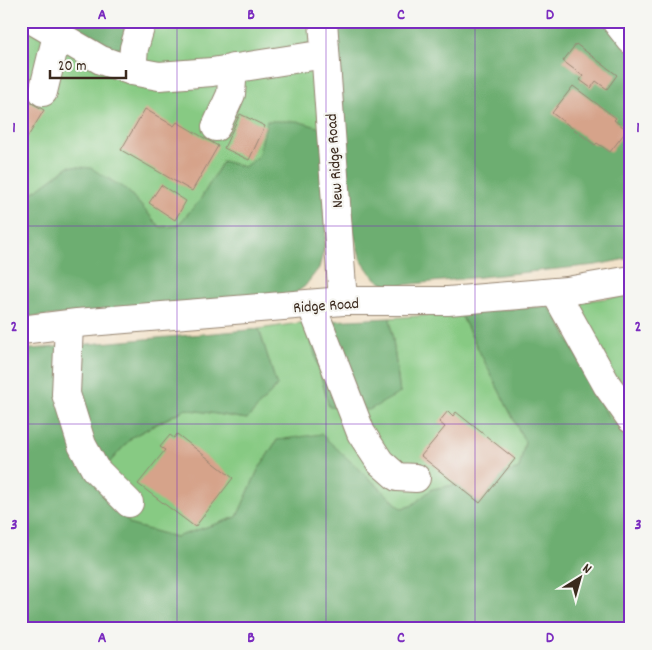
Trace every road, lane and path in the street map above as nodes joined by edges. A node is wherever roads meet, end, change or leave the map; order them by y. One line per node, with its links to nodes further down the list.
1 (34, 21): 5 (street)
2 (142, 21): 9 (street)
3 (322, 21): 7 (street, New Ridge Road)
4 (616, 21): 6 (street)
5 (57, 35): 9 (street); 10 (street)
6 (631, 40)
7 (325, 54): 8 (street); 14 (street, New Ridge Road)
8 (233, 68): 9 (street); 11 (street)
9 (132, 71)
10 (43, 92)
11 (216, 127)
12 (631, 280): 13 (street, Ridge Road)
13 (555, 292): 14 (street, Ridge Road); 18 (street)
14 (343, 301): 15 (street, Ridge Road)
15 (311, 304): 16 (street, Ridge Road); 19 (street)
16 (69, 325): 17 (street, Ridge Road); 20 (street)
17 (21, 330)
18 (631, 419)
19 (416, 478)
20 (129, 503)

